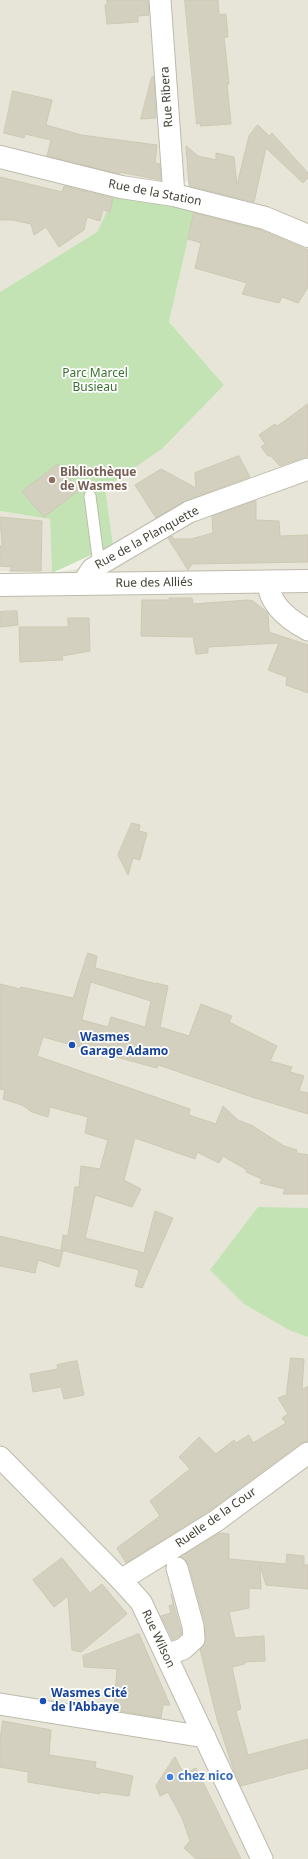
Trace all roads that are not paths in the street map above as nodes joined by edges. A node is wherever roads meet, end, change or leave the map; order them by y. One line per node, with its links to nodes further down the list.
1 (160, 0): 3 (street, Rue Ribera)
2 (0, 157): 3 (street, Rue de la Station)
3 (174, 195): 4 (street, Rue de la Station)
4 (308, 236)
5 (308, 469): 7 (street, Rue de la Planquette)
6 (90, 496): 7 (lane)
7 (100, 565): 10 (street, Rue de la Planquette)
8 (308, 581): 9 (street, Rue des Alliés)
9 (268, 582): 10 (street, Rue des Alliés); 12 (street)
10 (86, 584): 11 (street, Rue des Alliés)
11 (0, 585)
12 (308, 630)
13 (308, 1453): 16 (street, Ruelle de la Cour)
14 (0, 1457): 16 (street, Rue Wilson)
15 (177, 1568): 17 (street)
16 (121, 1580): 17 (street, Rue Wilson)
17 (166, 1655): 19 (street, Rue Wilson)
18 (0, 1704): 19 (street)
19 (205, 1737): 20 (street, Rue Wilson)
20 (262, 1859)

